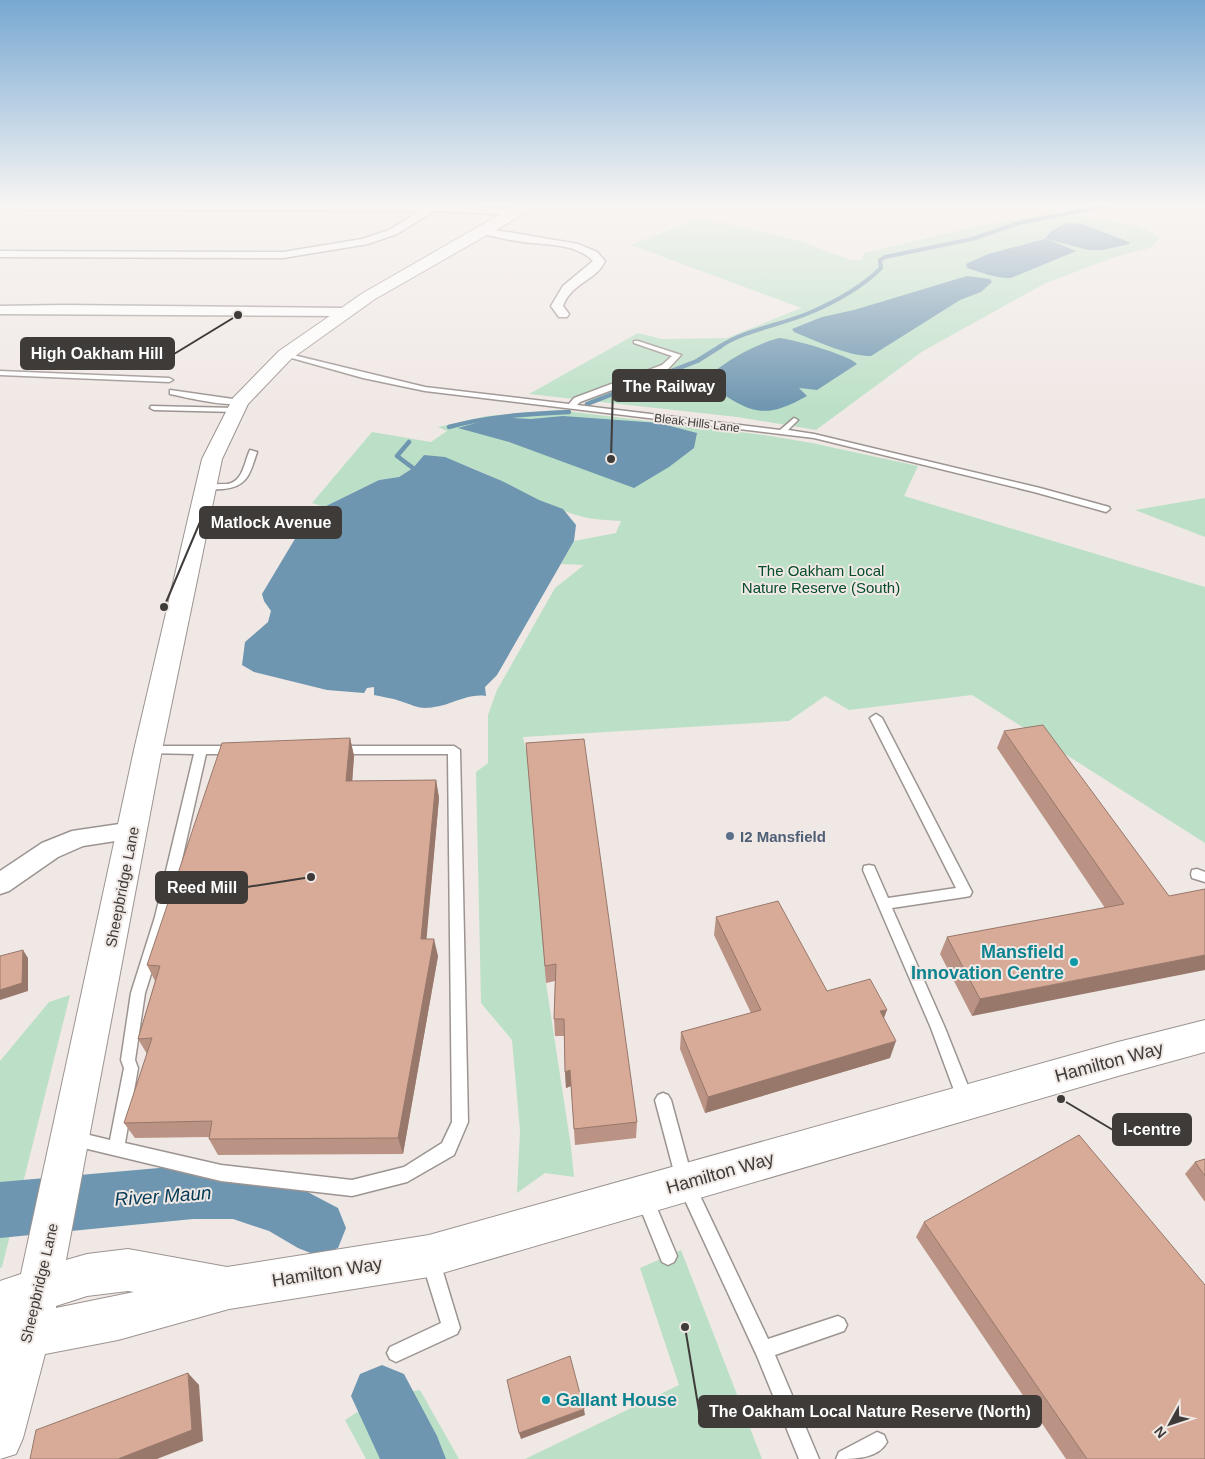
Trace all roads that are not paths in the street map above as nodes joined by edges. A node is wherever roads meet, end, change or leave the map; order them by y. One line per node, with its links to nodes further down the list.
1 (411, 272): 4 (street, Sheepbridge Lane)
2 (589, 272): 5 (street)
3 (0, 310): 4 (street)
4 (343, 312): 7 (street, Sheepbridge Lane)
5 (563, 314)
6 (636, 342): 12 (lane)
7 (285, 356): 11 (street, Sheepbridge Lane); 12 (lane, Bleak Hills Lane)
8 (0, 373): 9 (lane)
9 (169, 380)
10 (173, 392): 11 (lane)
11 (238, 406): 13 (lane); 17 (street, Sheepbridge Lane)
12 (571, 407): 15 (lane, Bleak Hills Lane)
13 (154, 408)
14 (794, 420): 15 (lane)
15 (781, 433): 18 (lane, Bleak Hills Lane)
16 (253, 452): 17 (lane)
17 (206, 487): 20 (street, Sheepbridge Lane)
18 (1106, 509)
19 (876, 718): 27 (lane)
20 (148, 750): 21 (lane); 24 (street, Sheepbridge Lane)
21 (202, 750): 22 (lane); 32 (lane)
22 (250, 750)
23 (328, 750): 32 (lane)
24 (133, 832): 26 (street); 31 (street, Sheepbridge Lane)
25 (869, 870): 27 (lane)
26 (0, 884)
27 (884, 904): 30 (lane)
28 (1205, 1036): 30 (street, Hamilton Way)
29 (663, 1100): 33 (lane)
30 (966, 1102): 33 (street, Hamilton Way)
31 (71, 1138): 32 (lane); 38 (street, Sheepbridge Lane)
32 (116, 1148)
33 (685, 1183): 34 (street, Hamilton Way); 41 (lane)
34 (644, 1196): 35 (street, Hamilton Way); 36 (lane)
35 (429, 1256): 37 (street, Hamilton Way); 42 (lane)
36 (668, 1256)
37 (229, 1288): 38 (street, Hamilton Way); 40 (street, Hamilton Way)
38 (19, 1296): 40 (street, Sheepbridge Lane)
39 (838, 1324): 41 (lane)
40 (14, 1340): 43 (street, Sheepbridge Lane)
41 (764, 1350): 45 (lane)
42 (396, 1354)
43 (0, 1438)
44 (877, 1442): 46 (lane)
45 (809, 1459)
46 (846, 1459)

